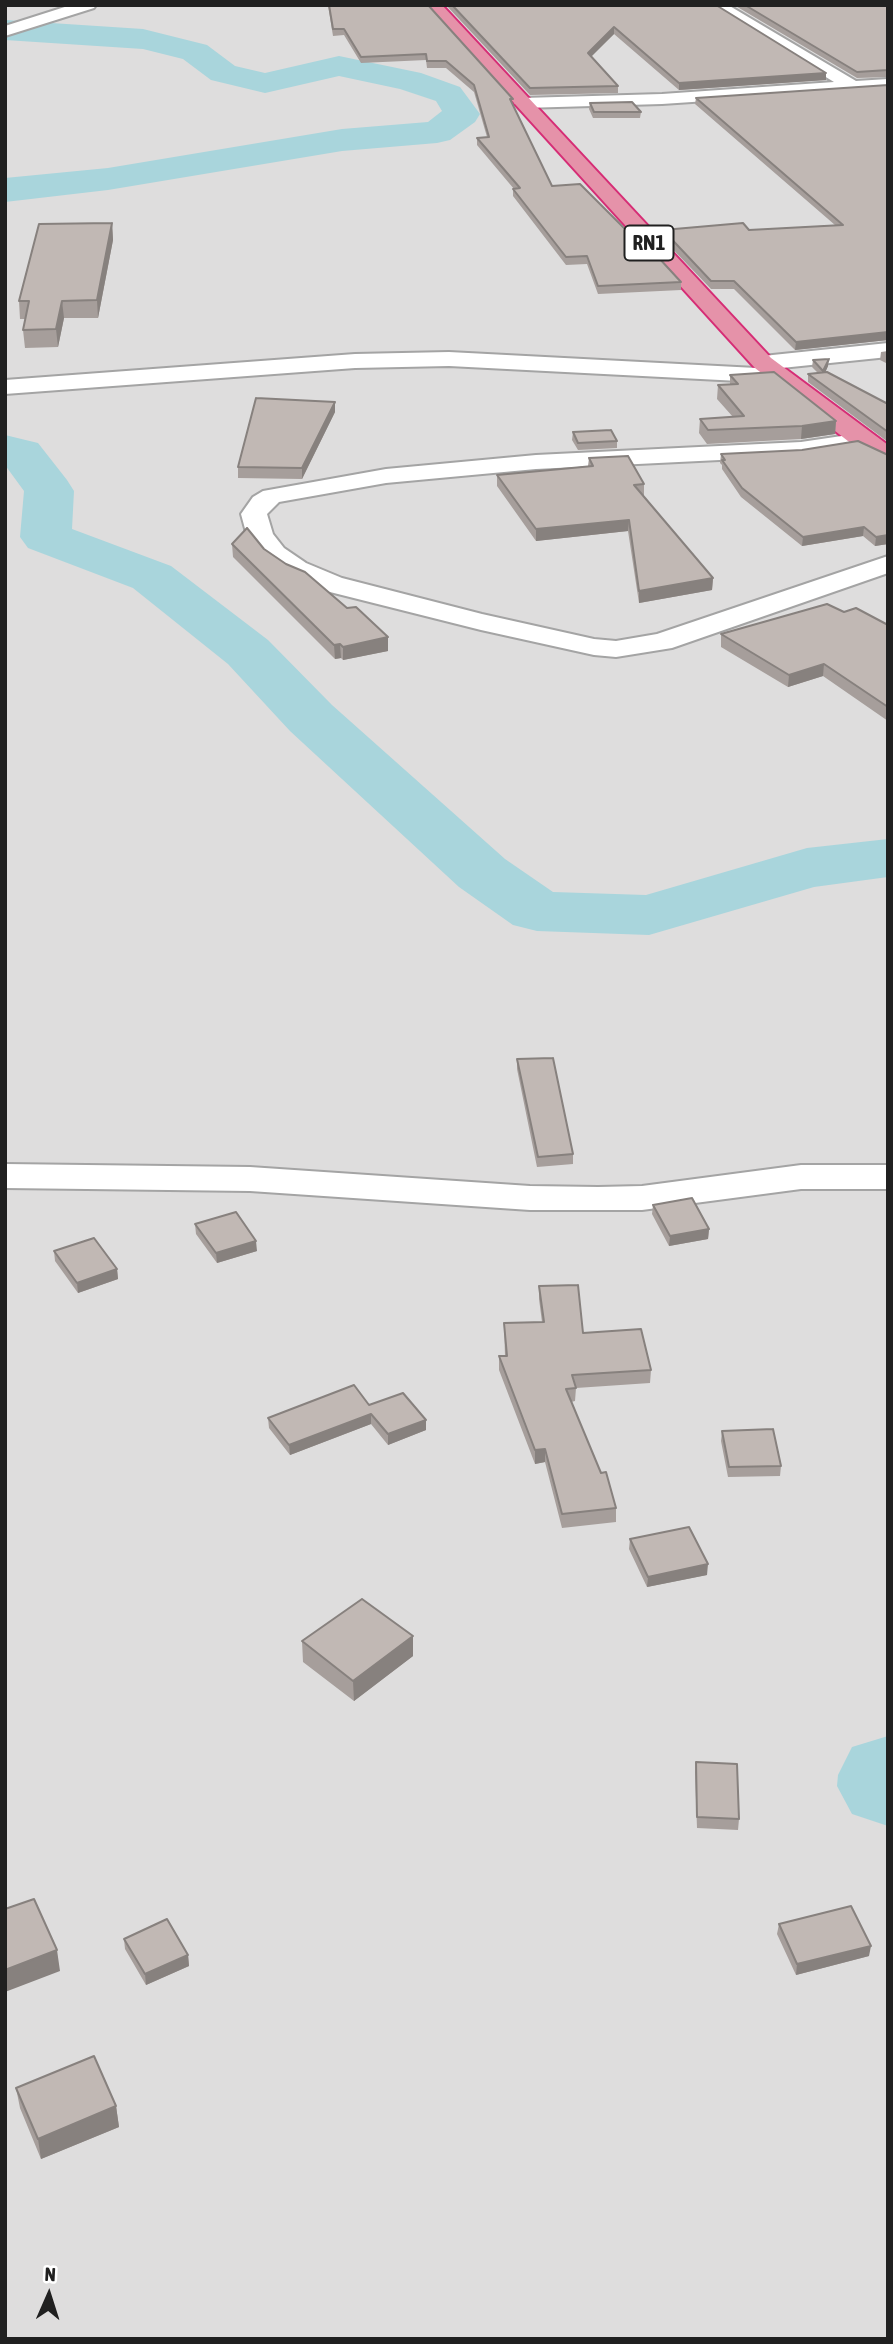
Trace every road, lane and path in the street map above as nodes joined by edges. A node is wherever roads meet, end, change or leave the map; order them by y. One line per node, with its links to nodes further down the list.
1 (88, 5): 4 (street)
2 (433, 5): 7 (highway, RN1)
3 (716, 5): 6 (street)
4 (11, 29)
5 (888, 84): 6 (street)
6 (855, 87): 7 (street); 8 (street)
7 (523, 103): 10 (highway, RN1)
8 (888, 104)
9 (888, 350): 10 (street)
10 (771, 370): 11 (street); 12 (highway, RN1)
11 (5, 387)
12 (862, 440): 13 (highway, RN1); 14 (street)
13 (888, 456)
14 (888, 564)
15 (5, 1176): 16 (street)
16 (888, 1177)

